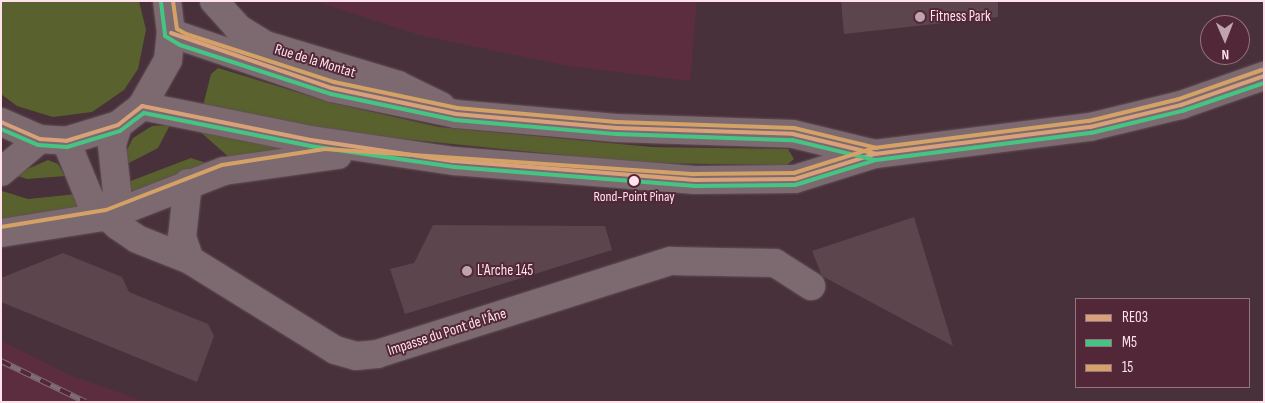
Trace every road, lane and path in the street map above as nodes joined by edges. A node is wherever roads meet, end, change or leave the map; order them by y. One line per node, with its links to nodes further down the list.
1 (167, 1): 3 (main road)
2 (214, 1): 6 (main road, Rue de la Montat)
3 (171, 34): 5 (main road); 6 (main road, Rue de la Montat)
4 (1264, 76): 11 (main road, Rue de la Montat)
5 (142, 106): 8 (main road); 12 (main road, Rue de la Montat)
6 (456, 114): 11 (main road, Rue de la Montat)
7 (1, 122): 9 (main road)
8 (118, 125): 10 (main road); 15 (main road)
9 (40, 139): 10 (main road); 13 (main road)
10 (66, 141): 15 (main road, Impasse du Pont de l'Âne)
11 (875, 154): 12 (main road, Rue de la Montat)
12 (454, 161): 14 (main road)
13 (1, 172)
14 (188, 183): 15 (main road); 17 (main road)
15 (108, 216): 16 (main road); 17 (main road, Impasse du Pont de l'Âne)
16 (1, 233)
17 (190, 260): 18 (main road, Impasse du Pont de l'Âne)
18 (811, 286)

